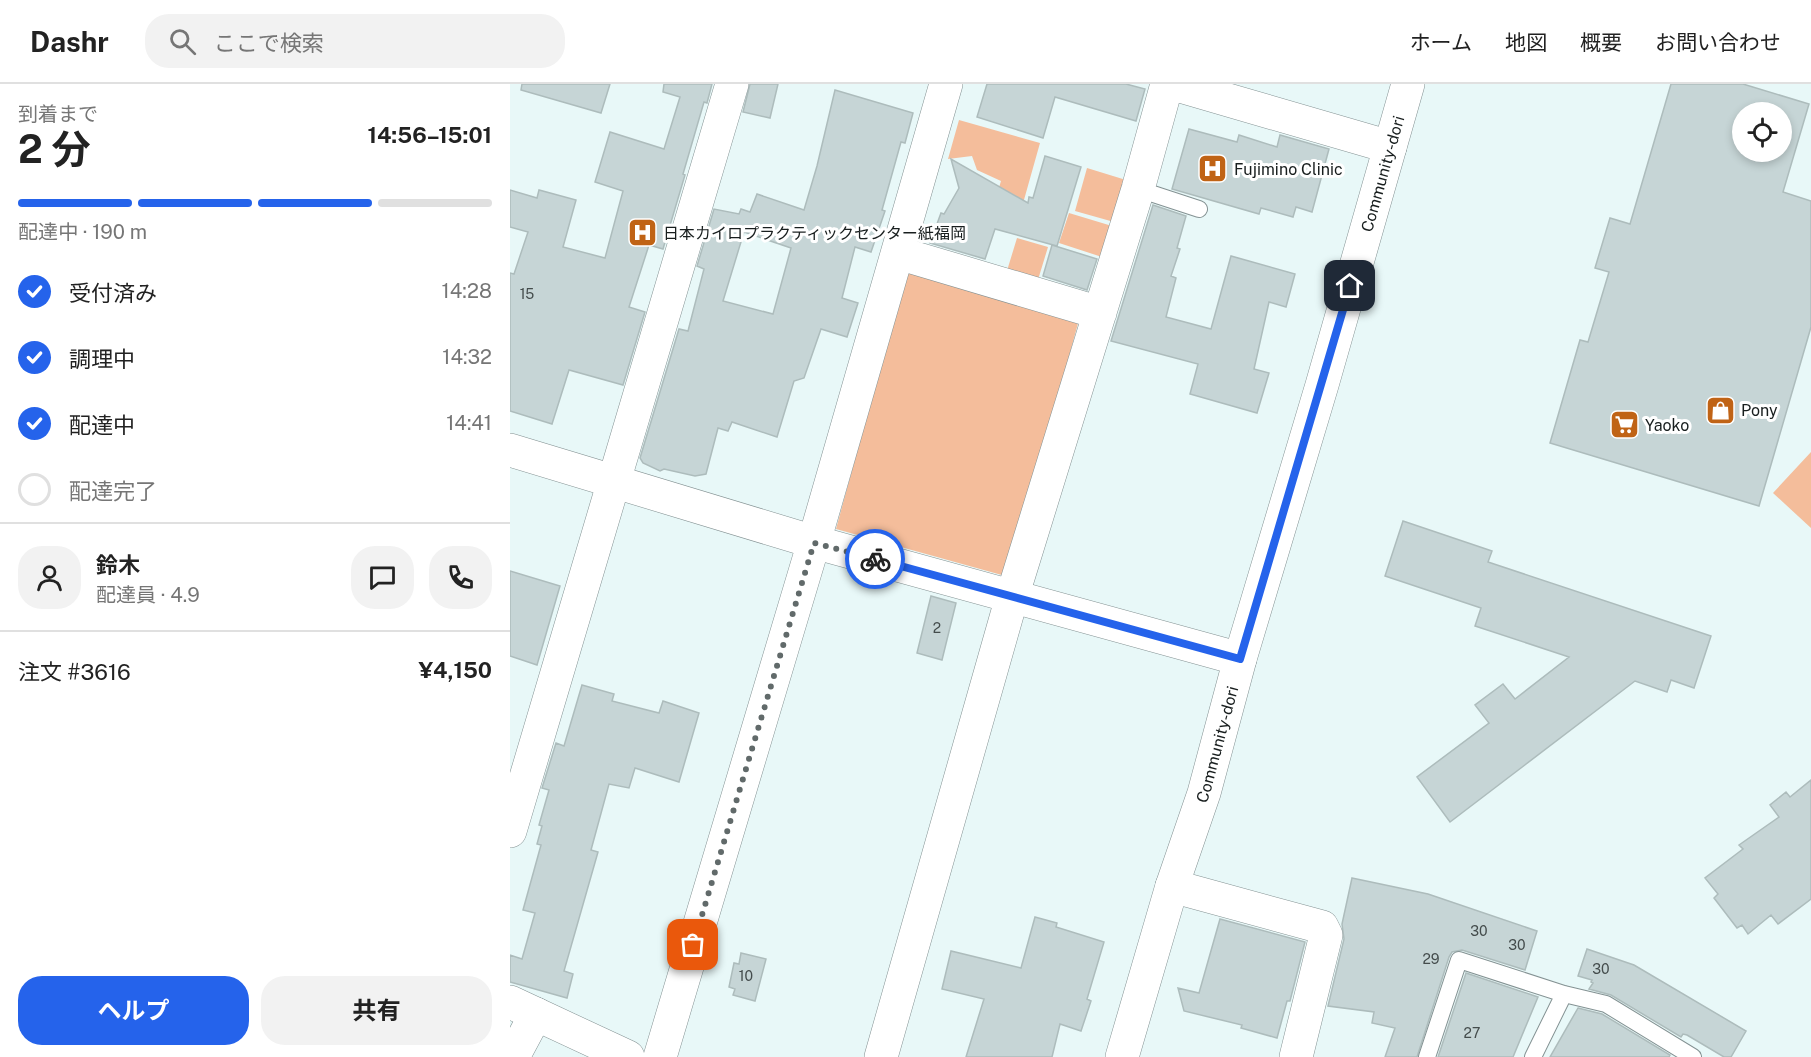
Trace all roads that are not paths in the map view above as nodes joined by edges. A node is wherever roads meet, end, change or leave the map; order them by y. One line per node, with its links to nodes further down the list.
1 (732, 84): 12 (street)
2 (946, 84): 9 (street)
3 (1167, 84): 7 (street)
4 (1173, 84): 6 (street)
5 (1408, 84): 6 (street, Community-dori)
6 (1390, 147): 15 (street, Community-dori)
7 (1138, 189): 8 (lane); 10 (street)
8 (1199, 209)
9 (898, 253): 10 (street); 13 (street)
10 (1100, 312): 14 (street)
11 (510, 450): 12 (street)
12 (614, 481): 13 (street); 16 (street)
13 (814, 543): 14 (street); 22 (street)
14 (1012, 597): 15 (street); 23 (street)
15 (1240, 659): 17 (street, Community-dori)
16 (510, 831)
17 (1172, 886): 24 (street, Community-dori); 25 (street)
18 (1564, 994): 26 (lane); 27 (lane); 28 (lane)
19 (523, 1008): 20 (street); 21 (street)
20 (513, 1057)
21 (628, 1057)
22 (660, 1057)
23 (881, 1057)
24 (1122, 1057)
25 (1296, 1057)
26 (1427, 1057)
27 (1533, 1057)
28 (1693, 1057)

